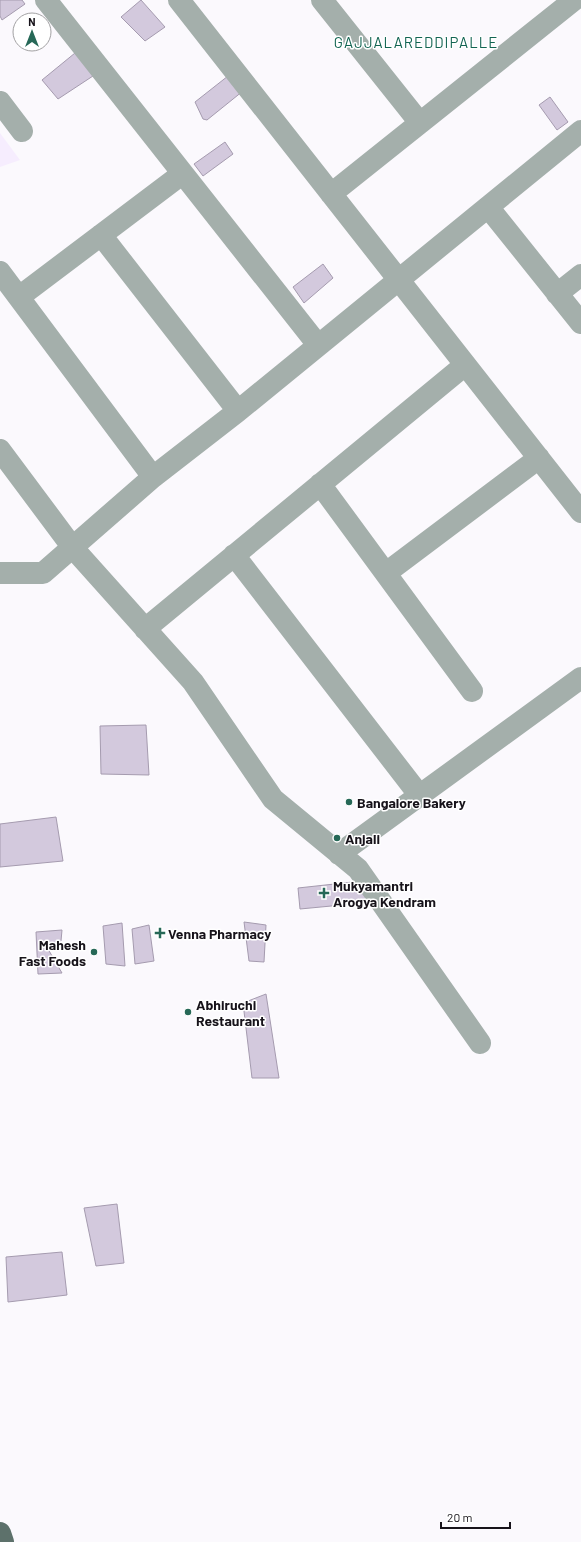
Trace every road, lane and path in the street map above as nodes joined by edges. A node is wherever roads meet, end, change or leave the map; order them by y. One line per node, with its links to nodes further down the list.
1 (46, 0): 9 (street)
2 (179, 0): 10 (street)
3 (322, 0): 6 (street)
4 (574, 0): 6 (street)
5 (0, 102): 7 (street)
6 (420, 123): 10 (street)
7 (22, 131)
8 (581, 131): 11 (street)
9 (182, 174): 12 (street); 19 (street)
10 (331, 194): 15 (street)
11 (488, 207): 15 (street); 16 (street)
12 (101, 235): 17 (street); 21 (street)
13 (0, 272): 17 (street)
14 (581, 275): 16 (street)
15 (399, 280): 19 (street); 20 (street)
16 (557, 294): 18 (street)
17 (19, 297): 24 (street)
18 (581, 323)
19 (318, 345): 21 (street)
20 (465, 365): 23 (street); 25 (street)
21 (238, 411): 24 (street)
22 (0, 450): 27 (street)
23 (538, 458): 26 (street); 30 (street)
24 (153, 477): 27 (street)
25 (320, 484): 28 (street); 30 (street)
26 (581, 512)
27 (73, 548): 29 (street); 31 (street)
28 (234, 555): 31 (street); 34 (street)
29 (0, 573)
30 (386, 573): 33 (street)
31 (145, 629): 35 (street)
32 (581, 678): 34 (street)
33 (472, 691)
34 (420, 796): 35 (street)
35 (339, 854): 36 (street)
36 (480, 1043)
37 (0, 1533): 38 (main road)
38 (3, 1542)

